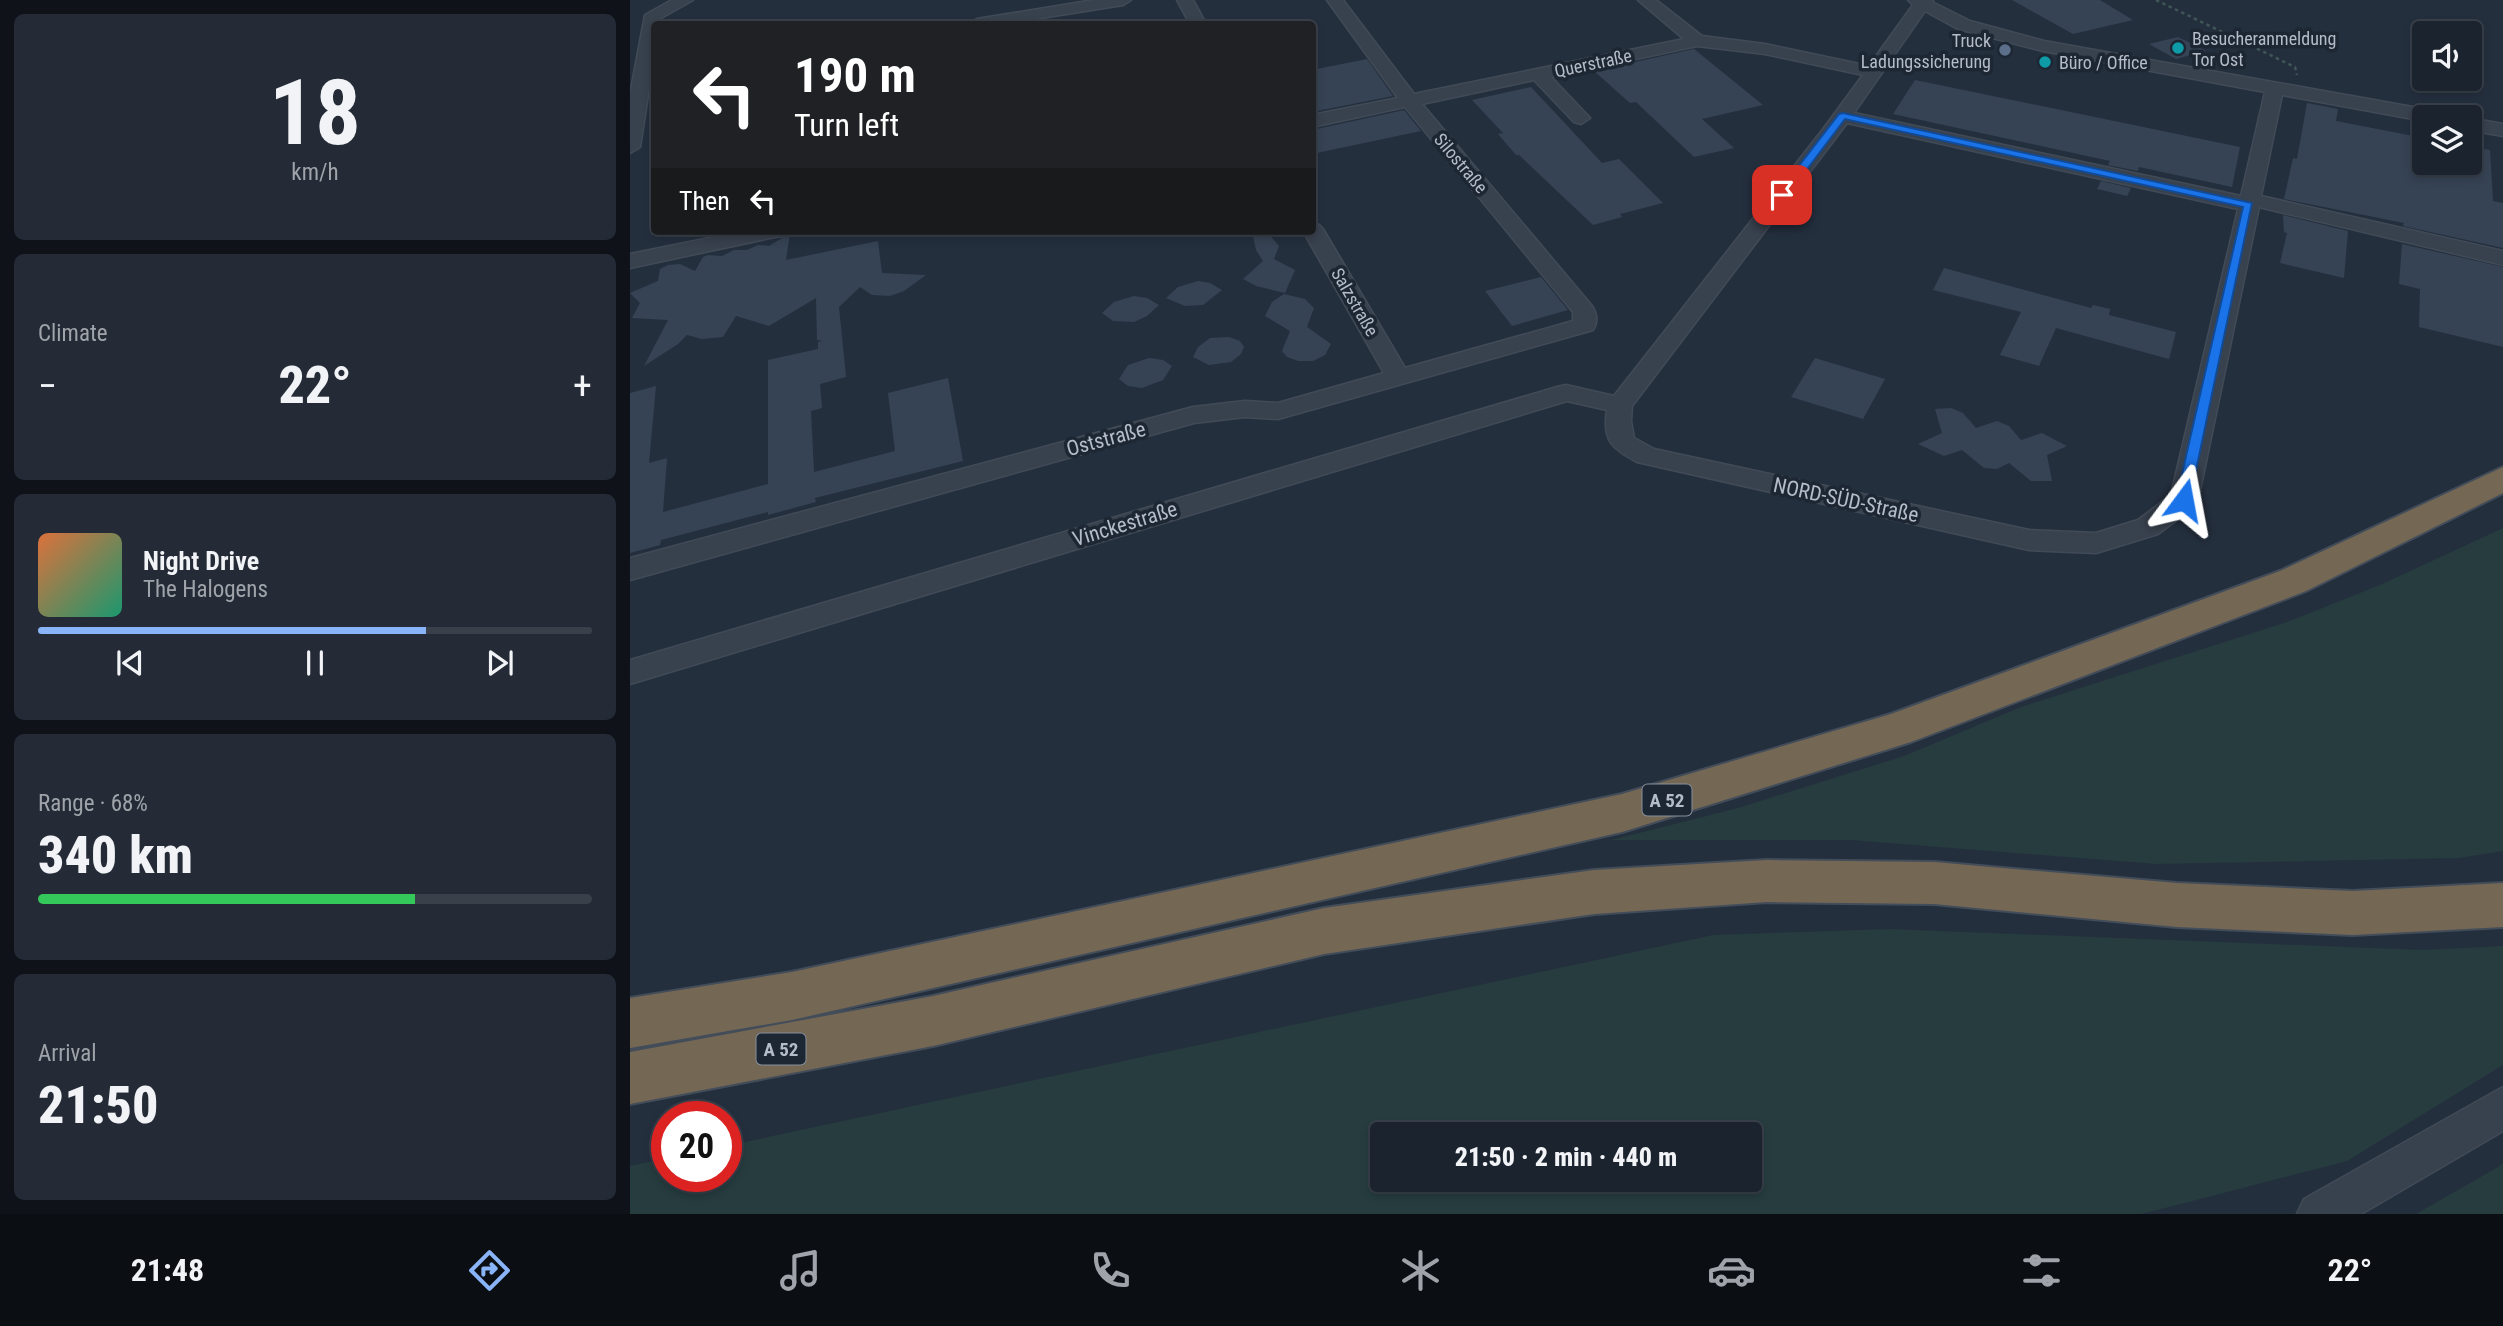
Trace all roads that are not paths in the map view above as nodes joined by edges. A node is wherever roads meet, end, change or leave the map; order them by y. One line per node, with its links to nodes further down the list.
1 (685, 0): 8 (street)
2 (1123, 0): 10 (street)
3 (1185, 0): 11 (street)
4 (1335, 0): 18 (street, Silostraße)
5 (1646, 0): 13 (street)
6 (1914, 4): 14 (street); 17 (street)
7 (632, 14): 8 (street)
8 (653, 15): 9 (street)
9 (652, 21)
10 (995, 21)
11 (1196, 21)
12 (651, 27): 16 (street)
13 (1697, 41): 14 (street, Querstraße); 15 (street, Querstraße)
14 (1875, 72): 20 (street)
15 (1538, 74): 18 (street, Querstraße); 21 (street)
16 (641, 85): 25 (street)
17 (2275, 87): 19 (street); 26 (street, NORD-SÜD-Straße)
18 (1410, 101): 22 (street, Querstraße); 31 (street, Silostraße)
19 (2412, 113)
20 (1843, 116): 26 (street); 33 (street)
21 (1581, 118)
22 (1316, 120)
23 (2482, 126): 24 (street)
24 (2503, 130)
25 (630, 147)
26 (2249, 202): 29 (street); 33 (street, NORD-SÜD-Straße)
27 (756, 235): 30 (street)
28 (1316, 235): 32 (street, Salzstraße)
29 (2503, 258)
30 (630, 261)
31 (1585, 325): 32 (street, Oststraße)
32 (1398, 376): 35 (street, Oststraße)
33 (1620, 405): 36 (street, Vinckestraße)
34 (2503, 479): 38 (highway, A 52)
35 (630, 569)
36 (630, 672)
37 (2503, 905): 39 (highway, A 52)
38 (630, 1023)
39 (630, 1078)
40 (2503, 1108): 41 (street)
41 (2319, 1214)

